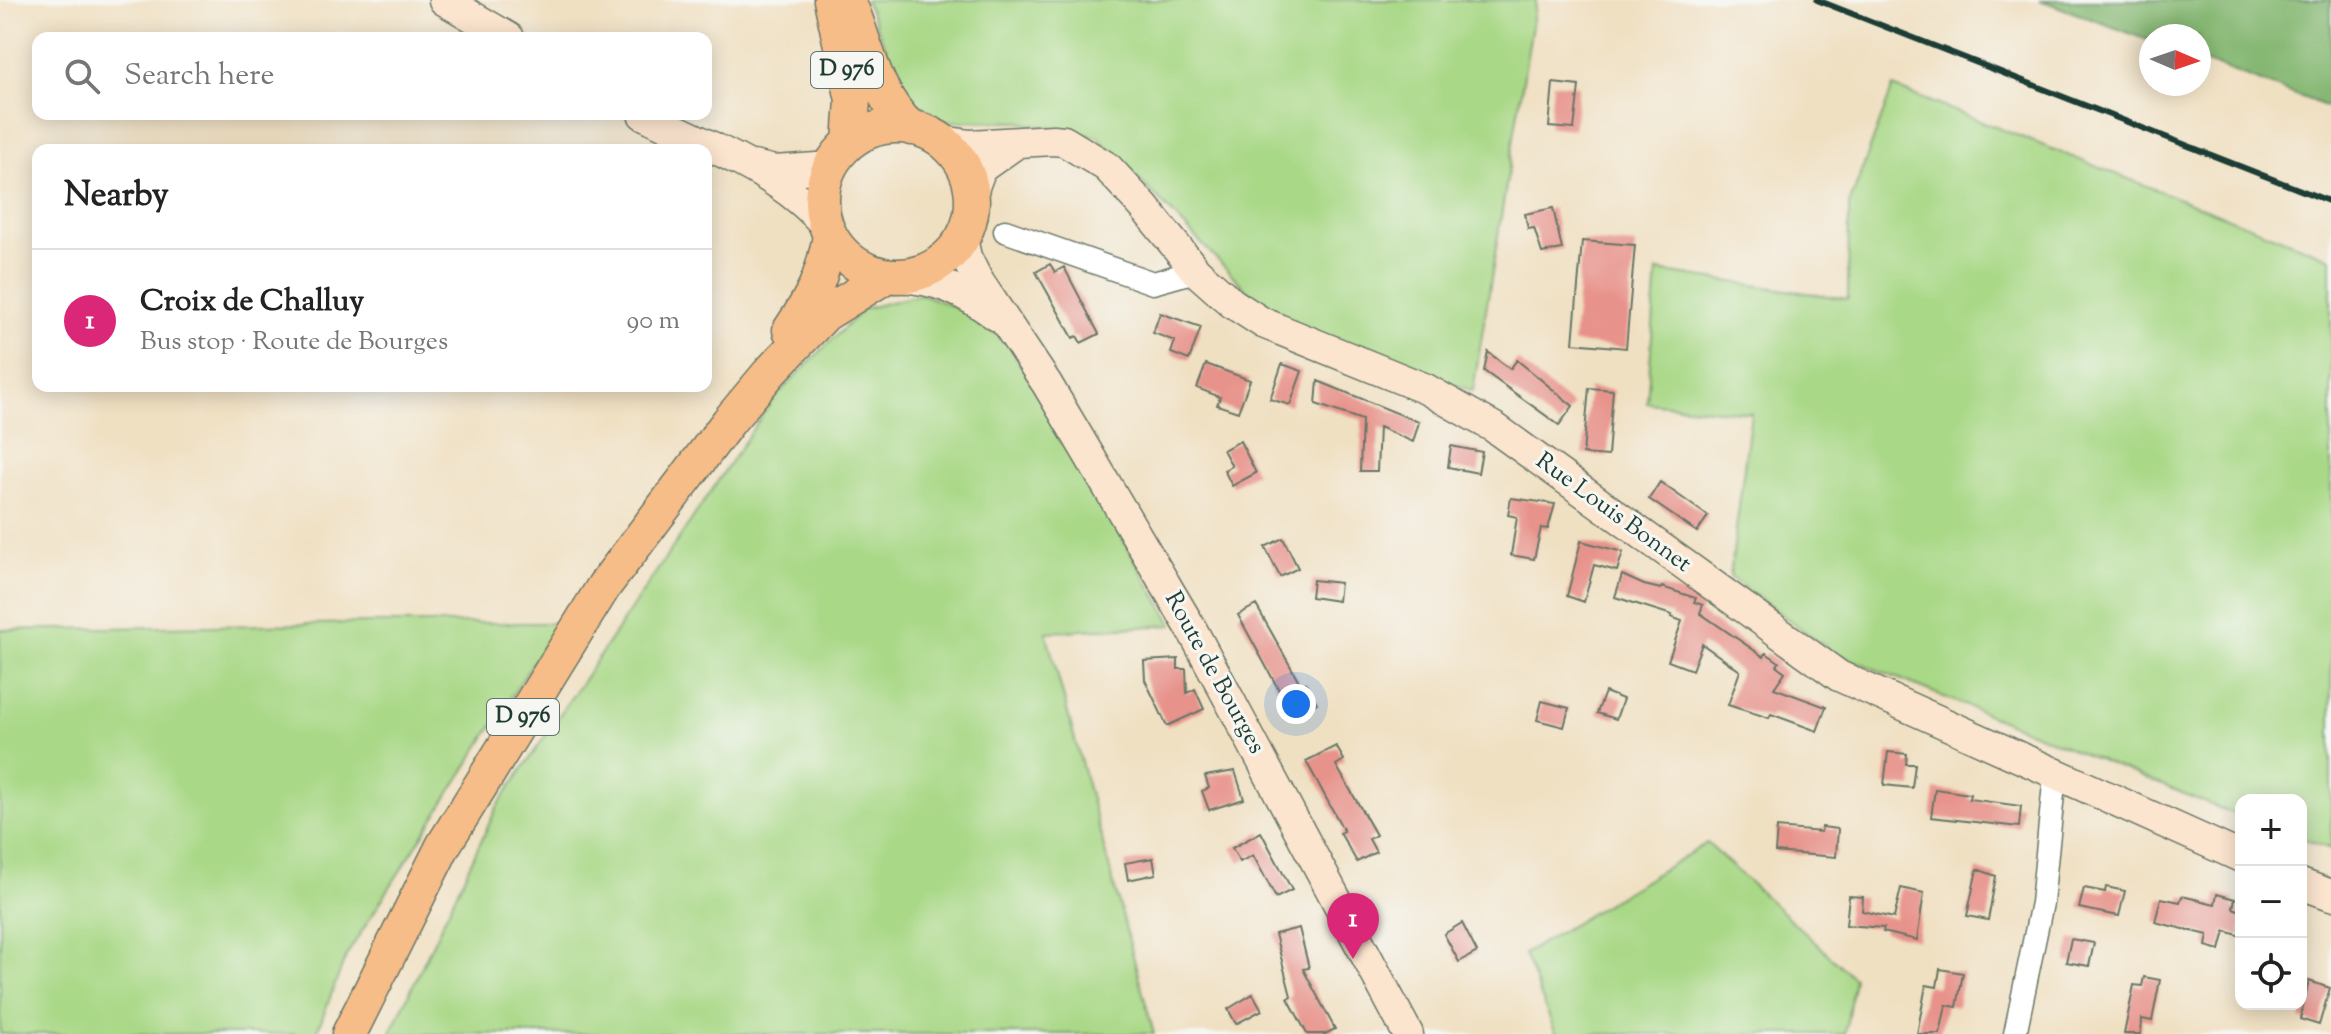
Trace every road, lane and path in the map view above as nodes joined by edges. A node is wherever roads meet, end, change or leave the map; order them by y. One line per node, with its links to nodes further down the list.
1 (444, 0): 4 (street)
2 (831, 0): 10 (main road, D 976)
3 (849, 0): 6 (main road, D 976)
4 (499, 32)
5 (655, 120): 8 (street)
6 (927, 134): 7 (street, Rue Louis Bonnet); 10 (main road); 12 (main road)
7 (1017, 143): 12 (street); 16 (street, Rue Louis Bonnet)
8 (704, 144)
9 (712, 148): 11 (street)
10 (840, 154): 11 (street); 13 (main road)
11 (744, 164): 13 (street)
12 (971, 195): 15 (main road)
13 (828, 231): 17 (main road); 19 (main road, D 976)
14 (1005, 231): 16 (street)
15 (962, 238): 17 (main road); 18 (street, Route de Bourges)
16 (1196, 271): 20 (street, Rue Louis Bonnet)
17 (891, 276): 18 (street, Route de Bourges); 19 (main road, D 976)
18 (1005, 322): 25 (street, Route de Bourges)
19 (729, 421): 24 (main road, D 976)
20 (2055, 774): 21 (street, Rue Louis Bonnet); 26 (street)
21 (2235, 854)
22 (2307, 886): 23 (street)
23 (2331, 895)
24 (349, 1034)
25 (1408, 1034)
26 (2015, 1034)

